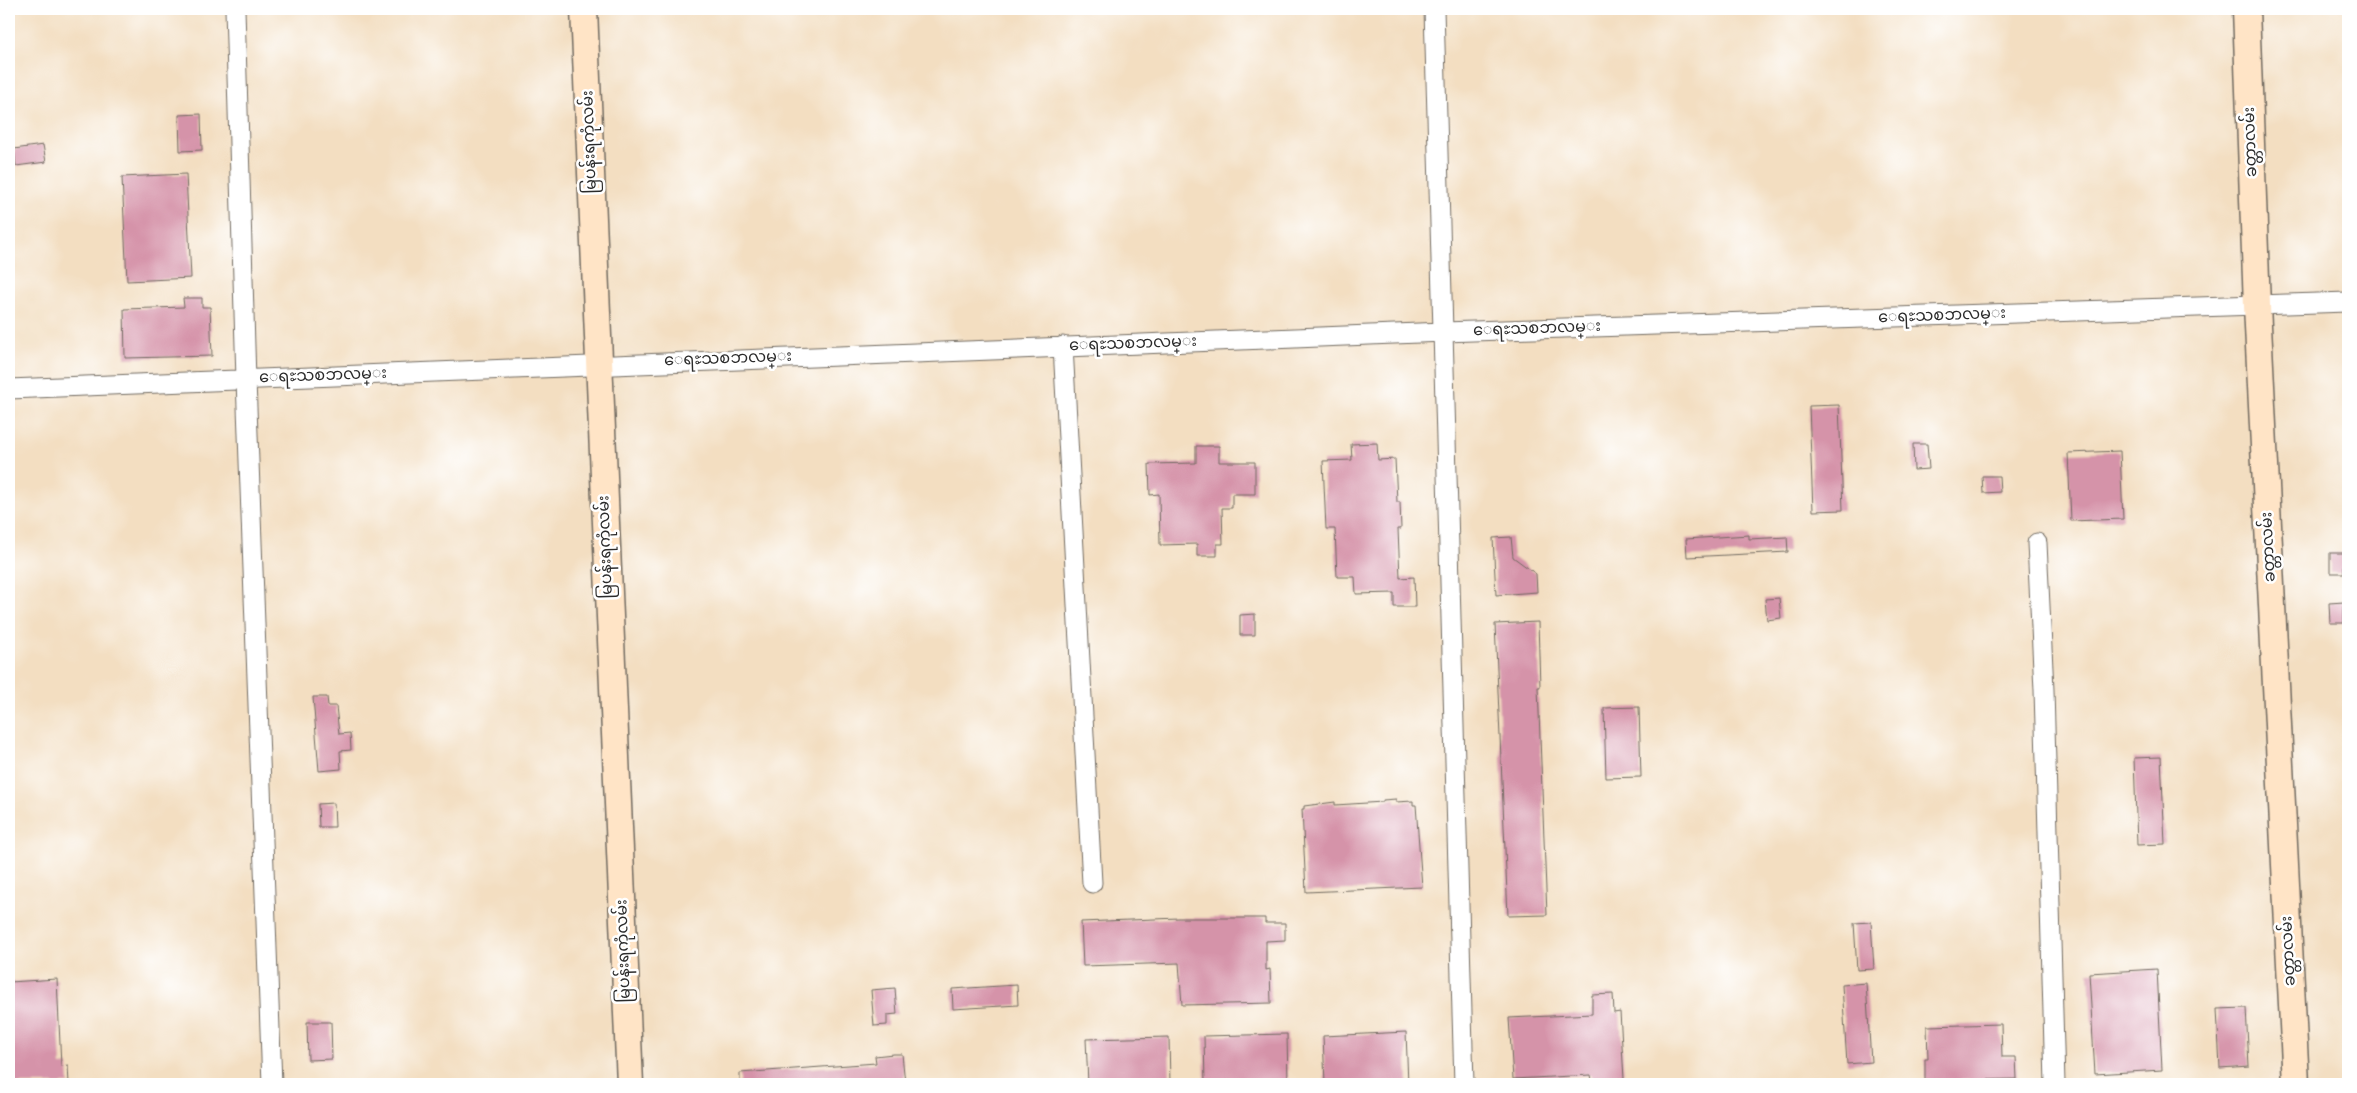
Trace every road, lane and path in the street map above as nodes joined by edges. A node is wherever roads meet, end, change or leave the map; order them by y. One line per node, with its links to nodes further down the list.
1 (235, 9): 10 (street)
2 (584, 9): 9 (street, မြပန်းရကုံလမ်း)
3 (1434, 9): 7 (street)
4 (2246, 9): 6 (street, ခတ္တာလမ်း)
5 (2348, 302): 6 (street, ေရႊသစၥာလမ္း)
6 (2257, 306): 7 (street, ေရႊသစၥာလမ္း); 18 (street, ခတ္တာလမ်း)
7 (1444, 332): 8 (street, ေရႊသစၥာလမ္း); 16 (street)
8 (1063, 346): 9 (street, ေရႊသစၥာလမ္း); 13 (street)
9 (598, 364): 10 (street, ေရႊသစၥာလမ္း); 15 (street, မြပန်းရကုံလမ်း)
10 (246, 380): 11 (street, ေရႊသစၥာလမ္း); 14 (street)
11 (9, 389)
12 (2037, 543): 17 (street)
13 (1092, 883)
14 (272, 1084)
15 (630, 1084)
16 (1464, 1084)
17 (2055, 1084)
18 (2296, 1084)

